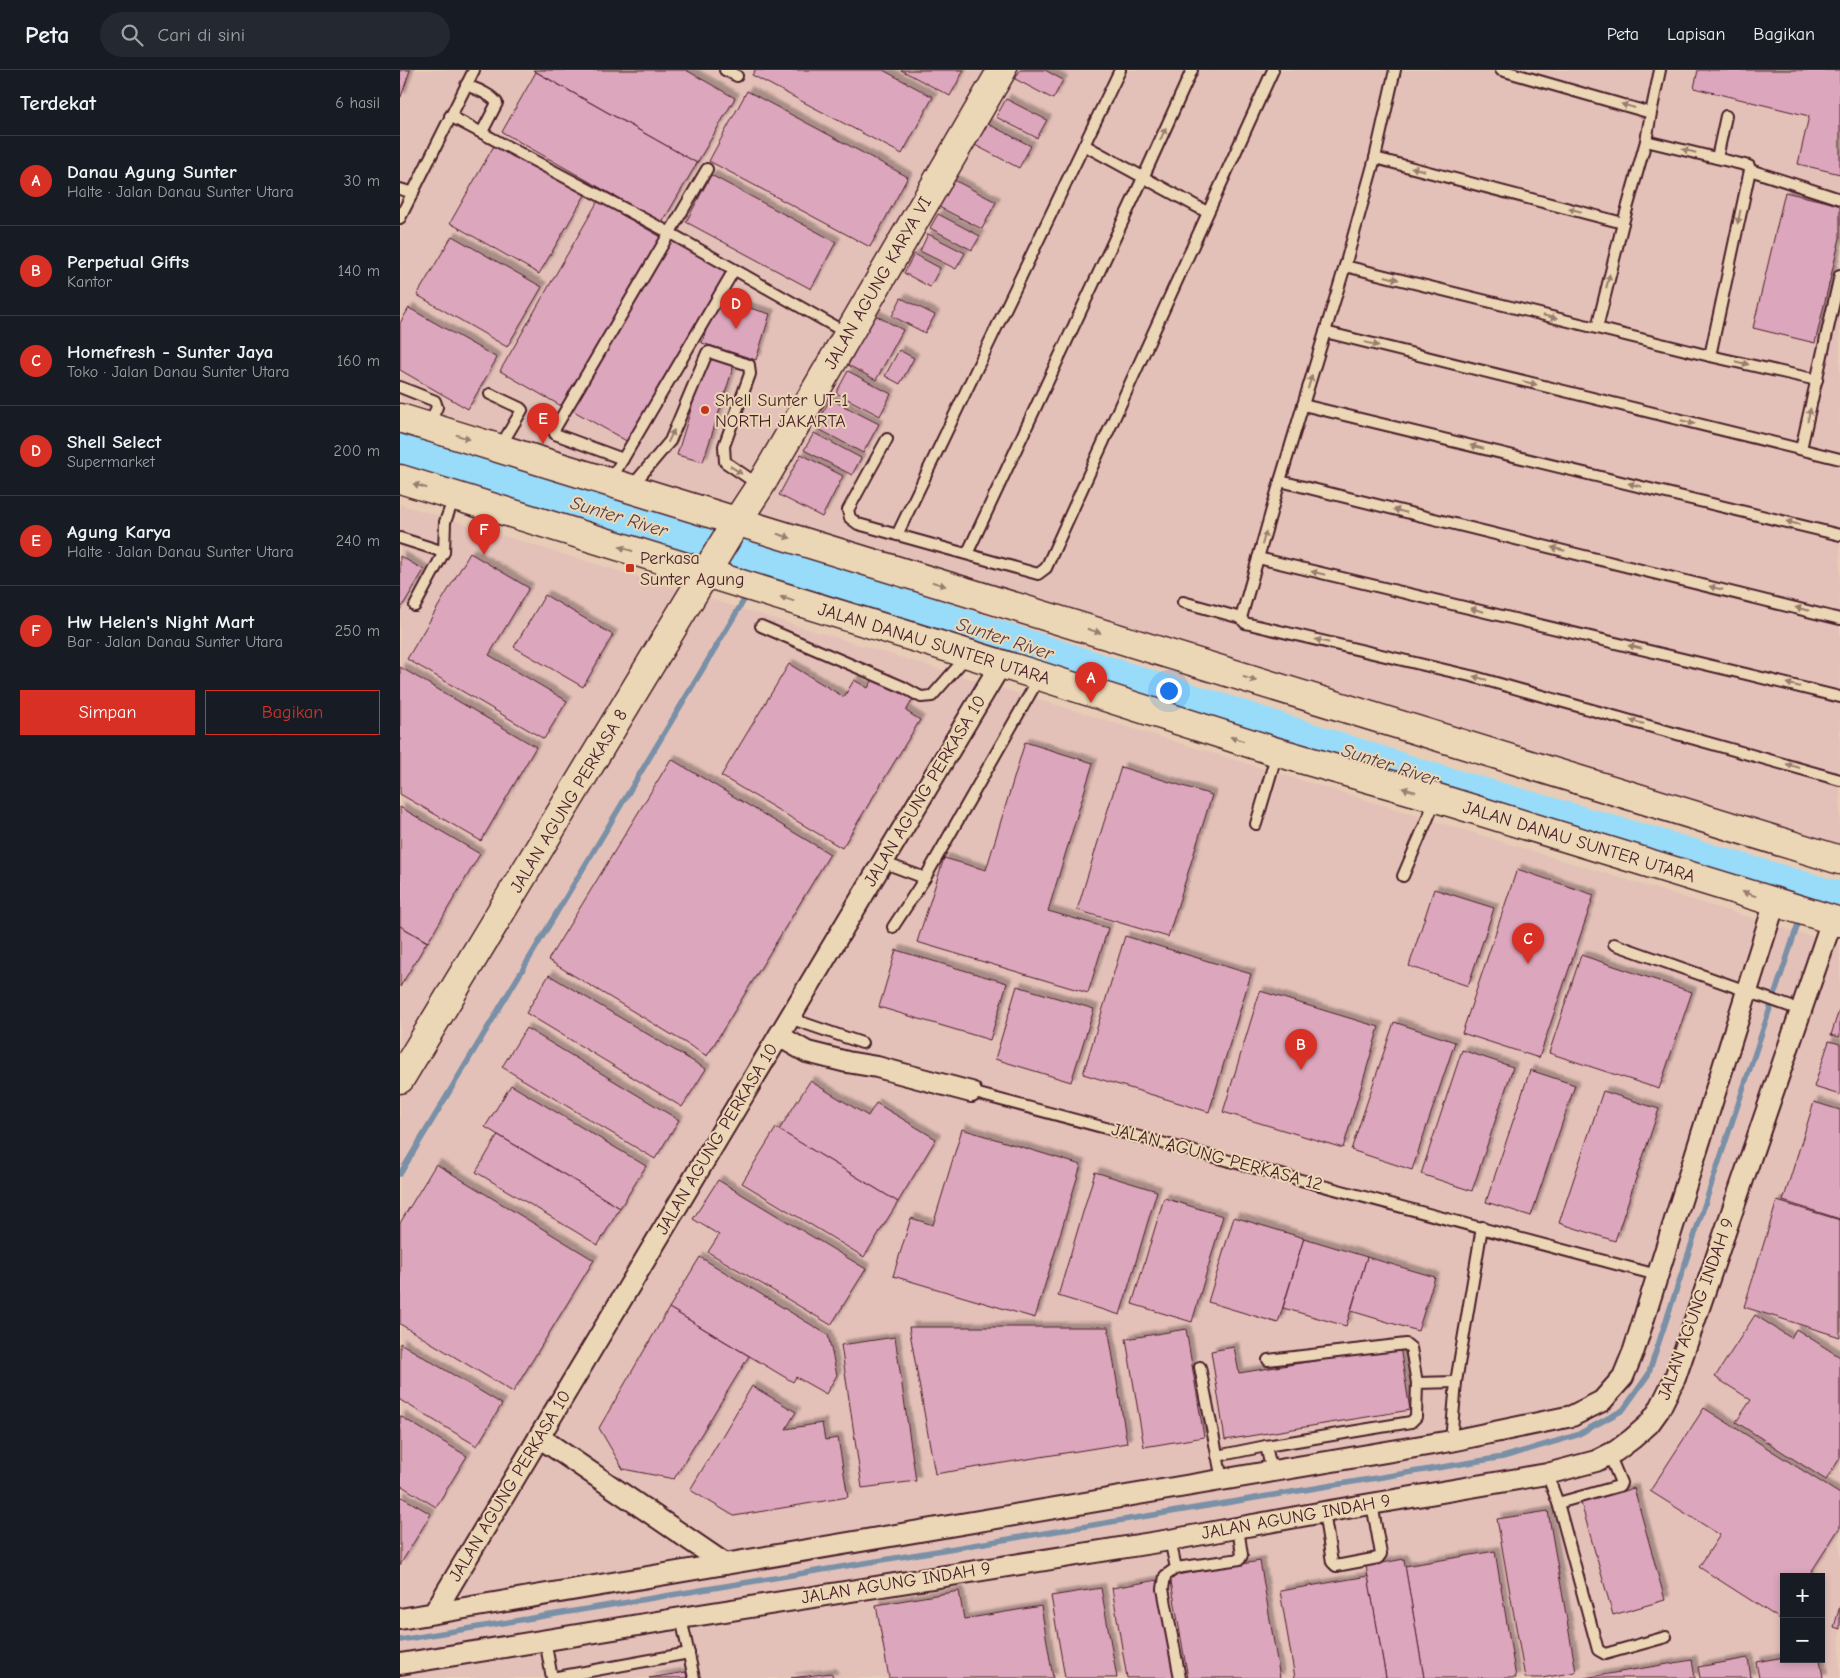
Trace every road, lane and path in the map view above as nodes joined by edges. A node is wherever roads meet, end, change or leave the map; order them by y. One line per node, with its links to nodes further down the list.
1 (474, 70): 11 (lane)
2 (725, 70): 10 (lane)
3 (1002, 70): 35 (main road, JALAN AGUNG KARYA VI)
4 (1120, 70): 17 (lane)
5 (1192, 70): 22 (lane, one-way to 5)
6 (1273, 70): 26 (lane)
7 (1395, 70): 18 (lane)
8 (1501, 70): 12 (lane, one-way to 8)
9 (1660, 70): 12 (lane)
10 (737, 76)
11 (466, 85): 13 (lane); 15 (lane)
12 (1651, 113): 16 (lane)
13 (450, 116): 15 (lane); 24 (lane)
14 (1726, 116): 19 (lane)
15 (482, 132): 29 (lane)
16 (1646, 141): 19 (lane, one-way to 16); 28 (lane)
17 (1084, 145): 22 (lane); 53 (lane)
18 (1375, 158): 28 (lane, one-way to 18); 30 (lane)
19 (1717, 158): 21 (lane)
20 (707, 169): 29 (lane)
21 (1750, 170): 25 (lane); 36 (lane, one-way to 36)
22 (1143, 178): 26 (lane); 57 (lane)
23 (400, 188): 24 (lane)
24 (413, 193): 27 (lane)
25 (1840, 199)
26 (1207, 212): 57 (lane)
27 (400, 218)
28 (1623, 223): 33 (lane, one-way to 28)
29 (670, 233): 31 (lane); 47 (lane)
30 (1345, 266): 33 (lane, one-way to 33); 34 (lane)
31 (734, 270): 35 (lane); 47 (lane)
32 (1840, 275): 37 (lane)
33 (1597, 328): 36 (lane)
34 (1325, 332): 40 (lane, one-way to 34); 45 (lane, one-way to 45)
35 (848, 334): 50 (main road, JALAN AGUNG KARYA VI)
36 (1710, 356): 37 (lane, one-way to 37)
37 (1817, 380): 45 (lane, one-way to 37)
38 (400, 387): 42 (lane)
39 (490, 394): 44 (lane)
40 (1303, 405): 49 (lane); 54 (lane, one-way to 40)
41 (400, 418): 42 (main road)
42 (428, 426): 44 (main road, one-way to 44)
43 (887, 439): 53 (lane)
44 (499, 448): 47 (main road)
45 (1800, 449): 46 (lane)
46 (1840, 458)
47 (621, 477): 50 (lane, one-way to 50); 52 (main road)
48 (400, 480): 51 (main road, JALAN DANAU SUNTER UTARA, one-way to 48)
49 (1280, 481): 58 (lane, one-way to 49); 63 (lane, one-way to 49)
50 (760, 486): 52 (main road, JALAN AGUNG KARYA VI)
51 (455, 496): 56 (lane); 59 (main road, JALAN DANAU SUNTER UTARA, one-way to 51)
52 (734, 526): 59 (main road, JALAN AGUNG PERKASA 8); 73 (main road, one-way to 73)
53 (897, 535): 57 (lane)
54 (1840, 535)
55 (400, 538): 56 (lane)
56 (444, 552): 61 (lane)
57 (967, 554)
58 (1258, 558): 62 (lane); 68 (lane, one-way to 58)
59 (712, 572): 65 (main road, JALAN DANAU SUNTER UTARA, one-way to 59); 85 (main road, JALAN AGUNG PERKASA 8)
60 (1183, 602): 62 (lane)
61 (415, 606)
62 (1241, 618): 70 (lane, one-way to 62)
63 (1840, 619)
64 (761, 626): 65 (lane)
65 (968, 654): 66 (main road, JALAN DANAU SUNTER UTARA)
66 (1001, 664): 67 (main road, JALAN DANAU SUNTER UTARA); 74 (street, JALAN AGUNG PERKASA 10)
67 (1040, 676): 69 (main road, JALAN DANAU SUNTER UTARA, one-way to 67); 76 (lane)
68 (1840, 697)
69 (1277, 752): 71 (main road, JALAN DANAU SUNTER UTARA, one-way to 69); 72 (lane)
70 (1840, 780)
71 (1437, 798): 75 (lane); 77 (main road, JALAN DANAU SUNTER UTARA, one-way to 71)
72 (1256, 824)
73 (1840, 860)
74 (882, 862): 76 (lane); 82 (street, JALAN AGUNG PERKASA 10)
75 (1403, 876)
76 (925, 878): 78 (lane)
77 (1810, 913): 80 (street); 81 (street, JALAN AGUNG INDAH 9)
78 (893, 927)
79 (1614, 944): 80 (lane)
80 (1755, 993): 81 (lane); 88 (street)
81 (1791, 1006): 96 (street, JALAN AGUNG INDAH 9)
82 (789, 1018): 83 (street, JALAN AGUNG PERKASA 10); 84 (lane)
83 (779, 1036): 86 (street, JALAN AGUNG PERKASA 12); 93 (street, JALAN AGUNG PERKASA 10)
84 (862, 1043)
85 (400, 1079)
86 (971, 1092): 87 (lane, JALAN AGUNG PERKASA 12)
87 (1482, 1227): 88 (lane, JALAN AGUNG PERKASA 12); 91 (lane)
88 (1658, 1275): 94 (street)
89 (1268, 1360): 92 (lane)
90 (1200, 1367): 97 (lane)
91 (1456, 1382): 92 (lane); 94 (lane)
92 (1417, 1383): 95 (lane)
93 (539, 1437): 106 (street); 108 (street, JALAN AGUNG PERKASA 10)
94 (1451, 1441): 98 (street)
95 (1266, 1446): 97 (lane); 98 (lane)
96 (1609, 1454): 99 (street, JALAN AGUNG INDAH 9); 101 (lane)
97 (1217, 1456): 100 (lane)
98 (1272, 1472): 100 (street)
99 (1547, 1474): 101 (lane); 102 (street, JALAN AGUNG INDAH 9)
100 (1222, 1480): 106 (street)
101 (1558, 1503): 111 (lane)
102 (1372, 1504): 103 (street, JALAN AGUNG INDAH 9); 103 (lane)
103 (1324, 1512): 104 (street, JALAN AGUNG INDAH 9)
104 (1238, 1528): 105 (street, JALAN AGUNG INDAH 9); 107 (lane)
105 (1170, 1540): 107 (lane); 109 (street, JALAN AGUNG INDAH 9)
106 (725, 1564): 108 (street)
107 (1176, 1568): 117 (lane)
108 (434, 1613): 110 (street)
109 (682, 1618): 112 (street, JALAN AGUNG INDAH 9); 113 (lane)
110 (400, 1619)
111 (1666, 1637)
112 (545, 1640): 114 (street, JALAN AGUNG INDAH 9); 115 (lane)
113 (689, 1653): 115 (lane); 116 (lane)
114 (400, 1664)
115 (552, 1678)
116 (694, 1678)
117 (1180, 1678)

